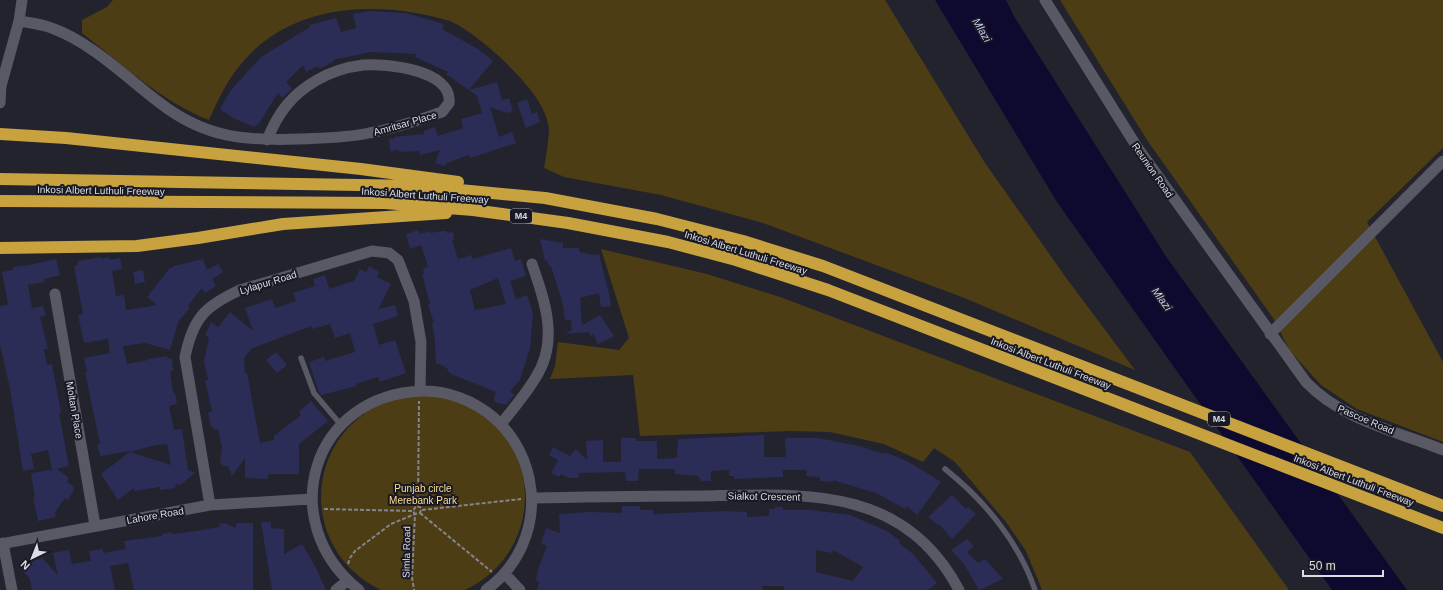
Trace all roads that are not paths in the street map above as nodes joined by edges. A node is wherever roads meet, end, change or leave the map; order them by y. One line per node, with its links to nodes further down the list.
1 (22, 0): 3 (street)
2 (1045, 0): 16 (street, Reunion Road)
3 (19, 21): 4 (street); 7 (street, Amritsar Place)
4 (1, 87): 5 (street)
5 (0, 103)
6 (0, 134): 10 (highway)
7 (267, 140): 7 (street, Amritsar Place)
8 (1443, 162): 16 (street)
9 (5, 179): 10 (highway, Inkosi Albert Luthuli Freeway / M4)
10 (545, 198): 26 (highway, Inkosi Albert Luthuli Freeway / M4)
11 (0, 201): 12 (highway, Inkosi Albert Luthuli Freeway / M4)
12 (473, 210): 13 (highway); 28 (highway, Inkosi Albert Luthuli Freeway / M4)
13 (0, 248)
14 (532, 264): 19 (street)
15 (55, 294): 27 (street, Moltan Place)
16 (1270, 334): 21 (street, Pascoe Road)
17 (301, 358): 20 (lane)
18 (420, 391): 19 (street); 20 (street); 25 (street, Lylapur Road)
19 (501, 424): 23 (street)
20 (341, 425): 24 (street)
21 (1443, 450)
22 (945, 469): 38 (lane)
23 (532, 498): 30 (street); 37 (street, Sialkot Crescent)
24 (312, 504): 25 (street, Lahore Road); 31 (street)
25 (210, 505): 27 (street, Lahore Road)
26 (1443, 506)
27 (95, 525): 29 (street, Lahore Road)
28 (1443, 528)
29 (2, 543): 32 (street)
30 (505, 574): 35 (street); 36 (street)
31 (348, 581): 33 (street); 34 (street)
32 (12, 590)
33 (336, 590)
34 (359, 590)
35 (486, 590)
36 (520, 590)
37 (959, 590)
38 (1035, 590)

